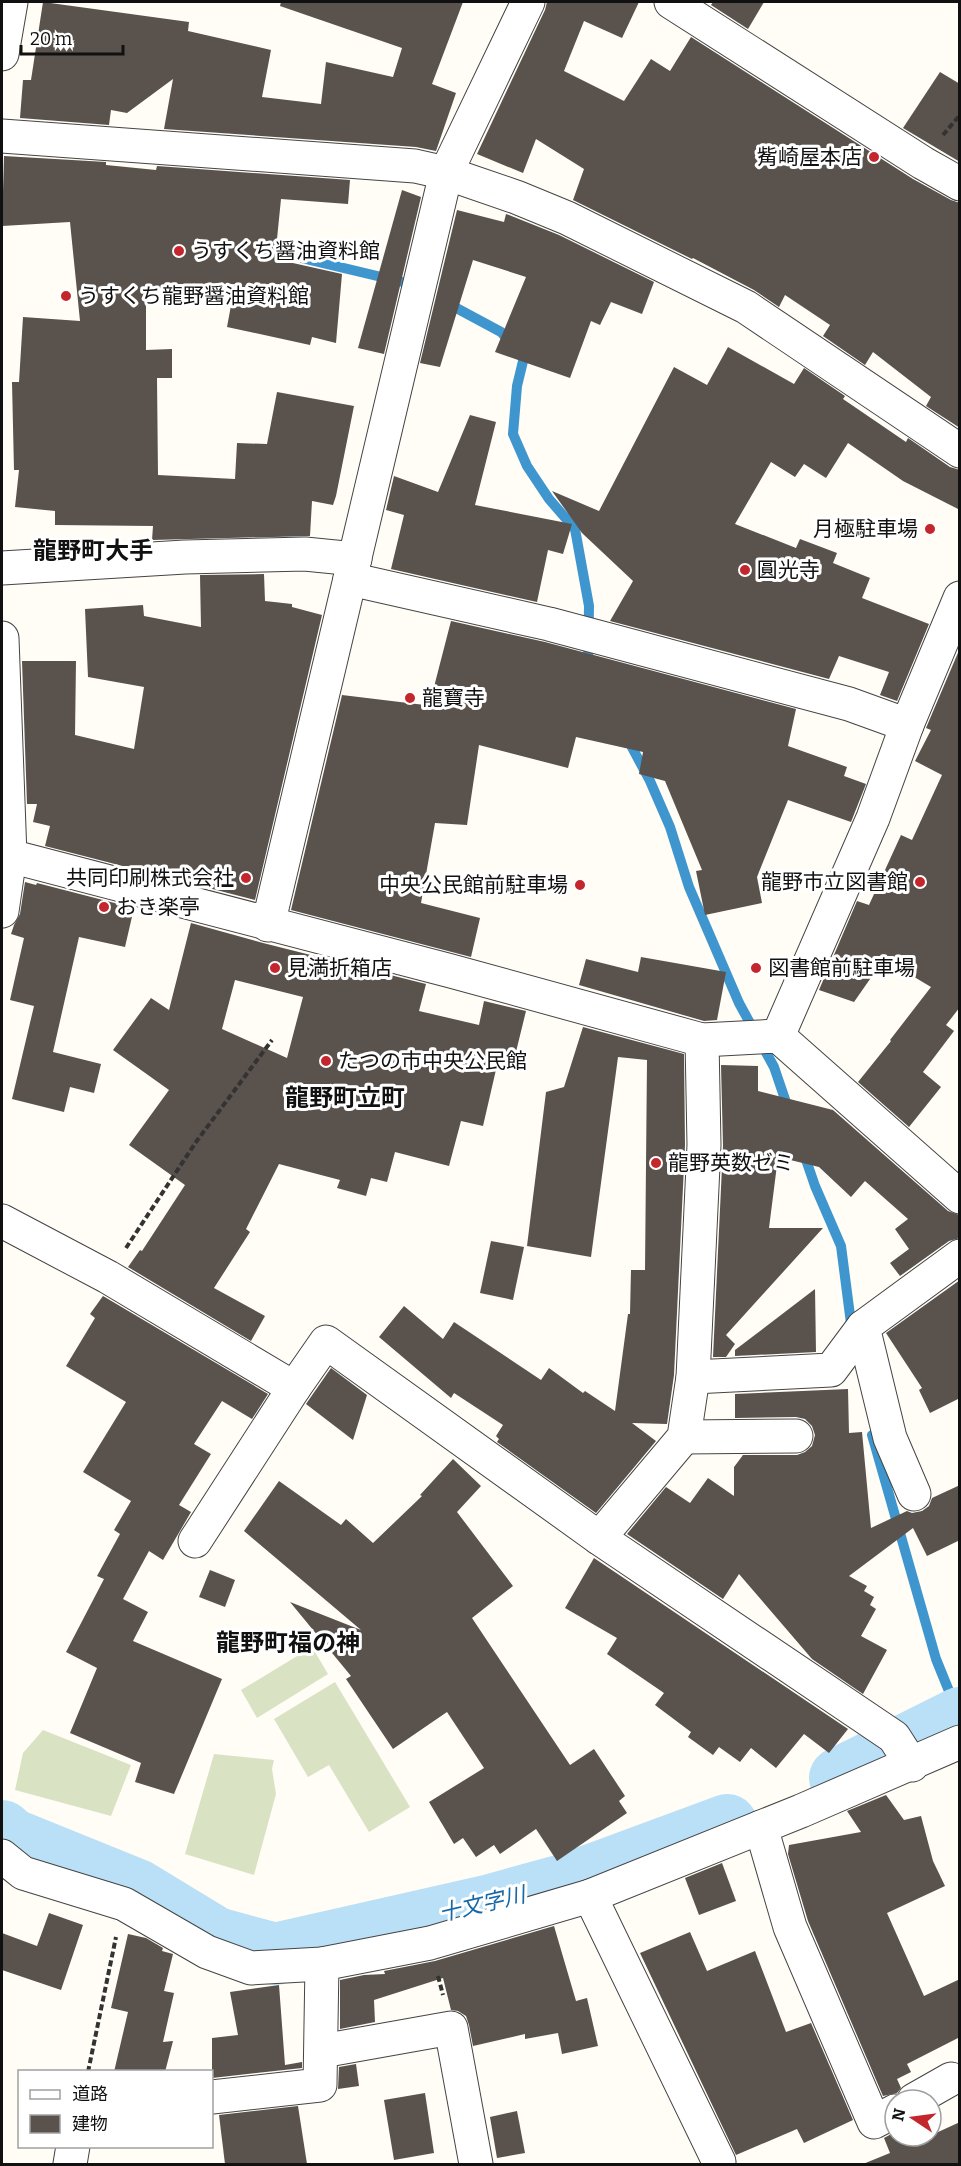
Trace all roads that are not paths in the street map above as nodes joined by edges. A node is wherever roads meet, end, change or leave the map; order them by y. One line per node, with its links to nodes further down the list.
1 (11, 2): 4 (street)
2 (528, 2): 6 (street)
3 (670, 2): 7 (street)
4 (2, 54)
5 (2, 136): 6 (street)
6 (446, 172): 8 (street); 10 (street)
7 (960, 184)
8 (960, 451)
9 (2, 568): 10 (street)
10 (352, 569): 13 (street); 16 (street)
11 (960, 598): 13 (street)
12 (2, 638): 14 (street)
13 (907, 725): 17 (street)
14 (6, 855): 15 (street); 16 (street)
15 (2, 910)
16 (268, 925): 18 (street)
17 (778, 1036): 18 (street); 19 (street)
18 (702, 1040): 23 (street)
19 (960, 1197)
20 (2, 1221): 24 (street)
21 (960, 1256): 22 (street)
22 (863, 1327): 23 (street); 27 (street)
23 (693, 1377): 26 (street)
24 (294, 1388): 28 (street); 29 (street)
25 (796, 1436): 26 (street)
26 (684, 1437): 28 (street)
27 (914, 1494)
28 (599, 1538): 31 (street)
29 (195, 1541)
30 (960, 1742): 31 (street)
31 (912, 1764): 32 (street)
32 (761, 1827): 34 (street); 40 (street)
33 (12, 1864): 35 (street)
34 (590, 1896): 35 (street); 42 (street)
35 (322, 1964): 36 (street)
36 (322, 2051): 39 (street); 44 (street)
37 (951, 2079): 38 (street)
38 (935, 2088)
39 (213, 2097)
40 (883, 2117)
41 (73, 2148): 43 (street)
42 (719, 2162)
43 (70, 2164)
44 (476, 2164)

